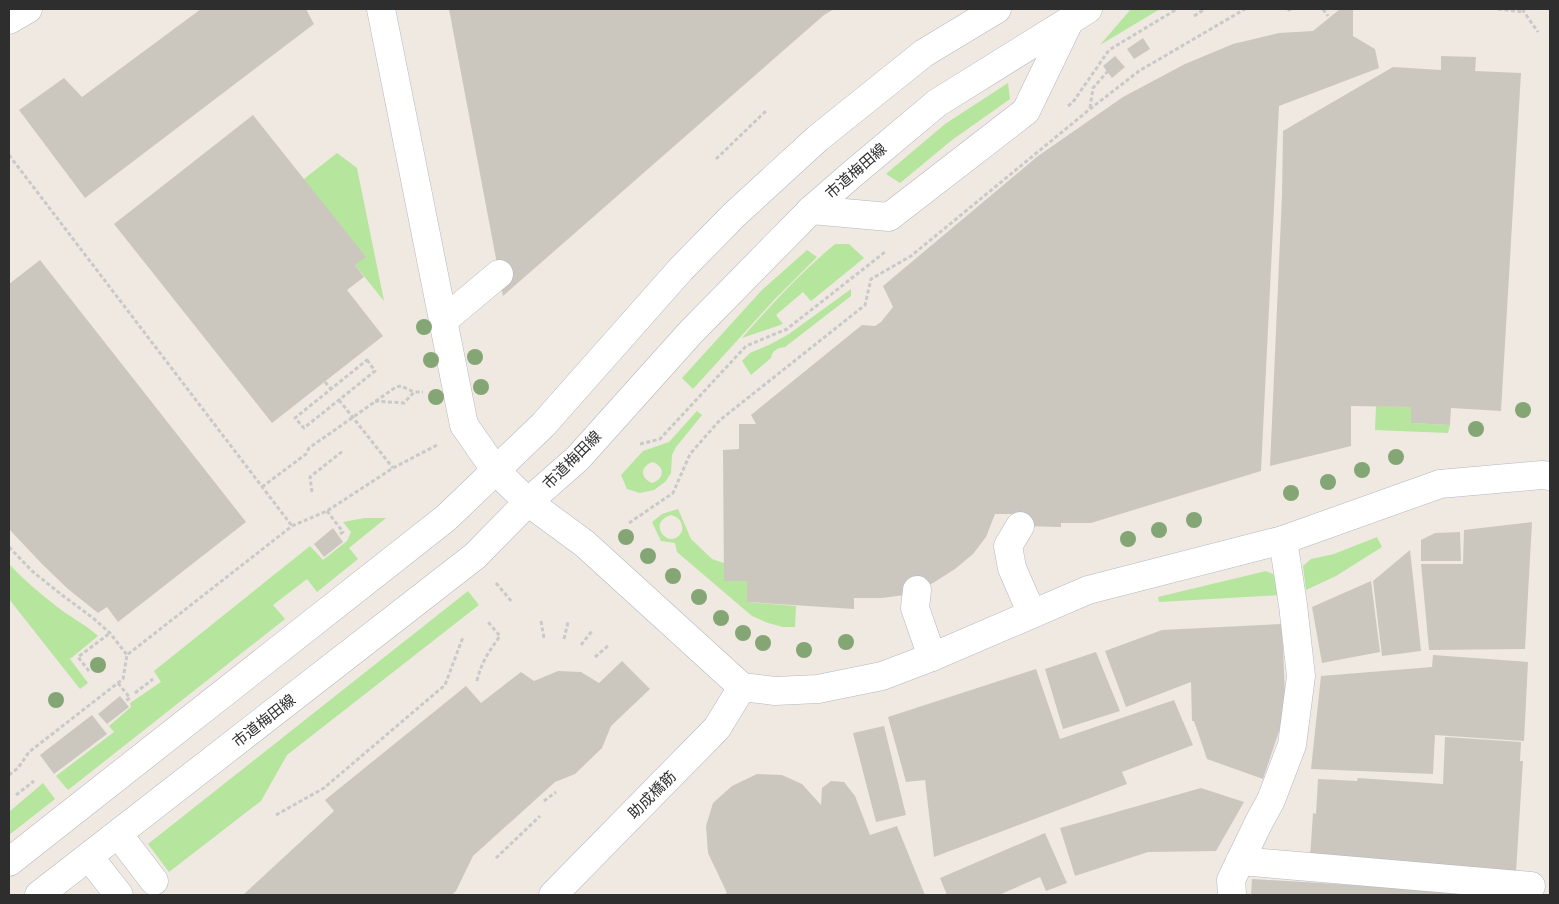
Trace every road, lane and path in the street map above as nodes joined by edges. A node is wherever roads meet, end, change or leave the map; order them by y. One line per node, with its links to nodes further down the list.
1 (28, 9): 12 (street)
2 (381, 9): 21 (street)
3 (997, 9): 32 (street)
4 (1205, 9): 10 (path)
5 (1245, 9): 15 (path)
6 (1322, 9): 11 (path)
7 (1498, 9): 8 (path)
8 (1523, 11): 13 (path)
9 (1079, 14): 19 (street, 市道梅田線); 19 (street)
10 (1194, 16)
11 (1328, 16)
12 (9, 20)
13 (1538, 32)
14 (1108, 71): 15 (path)
15 (1090, 109): 38 (path)
16 (767, 110): 18 (path)
17 (9, 155): 34 (path)
18 (716, 159)
19 (812, 210): 36 (street, 市道梅田線)
20 (499, 274): 21 (street)
21 (444, 320): 32 (street)
22 (325, 382): 23 (path)
23 (331, 389): 26 (path); 26 (path)
24 (431, 391): 25 (path)
25 (414, 392): 27 (path); 27 (path)
26 (339, 400): 28 (path)
27 (375, 401): 28 (path)
28 (352, 417): 31 (path); 34 (path)
29 (439, 444): 31 (path)
30 (344, 450): 35 (path)
31 (393, 468): 37 (path)
32 (496, 472): 36 (street); 79 (street)
33 (1550, 476): 42 (street)
34 (262, 487): 39 (path)
35 (312, 492)
36 (528, 502): 65 (street); 75 (street, 市道梅田線)
37 (327, 511): 39 (path); 41 (path)
38 (629, 523)
39 (292, 526): 58 (path)
40 (1020, 526): 47 (street)
41 (338, 535)
42 (1283, 540): 47 (street); 78 (street)
43 (9, 547): 52 (path)
44 (494, 580): 46 (path)
45 (917, 590): 60 (street)
46 (512, 602)
47 (1032, 614): 60 (street)
48 (542, 621): 54 (path)
49 (488, 622): 63 (path)
50 (568, 622): 55 (path)
51 (592, 631): 56 (path)
52 (110, 633): 58 (path); 61 (path)
53 (463, 637): 73 (path)
54 (544, 638)
55 (564, 639)
56 (581, 645)
57 (609, 645): 59 (path)
58 (127, 655): 64 (path)
59 (595, 657)
60 (932, 657): 65 (street)
61 (89, 671)
62 (153, 679): 66 (path)
63 (477, 681)
64 (118, 683): 67 (path); 68 (path)
65 (742, 687): 84 (street, 助成橋筋)
66 (135, 693)
67 (125, 701)
68 (9, 775)
69 (34, 781): 71 (path)
70 (556, 792): 72 (path)
71 (16, 795)
72 (544, 802)
73 (276, 815)
74 (540, 816): 77 (path)
75 (118, 834): 76 (street, 市道梅田線); 80 (street)
76 (89, 856): 82 (street, 市道梅田線); 83 (street)
77 (496, 858)
78 (1240, 861): 81 (street); 85 (street)
79 (9, 862)
80 (154, 880)
81 (1532, 886)
82 (39, 895)
83 (120, 895)
84 (553, 895)
85 (1232, 895)

